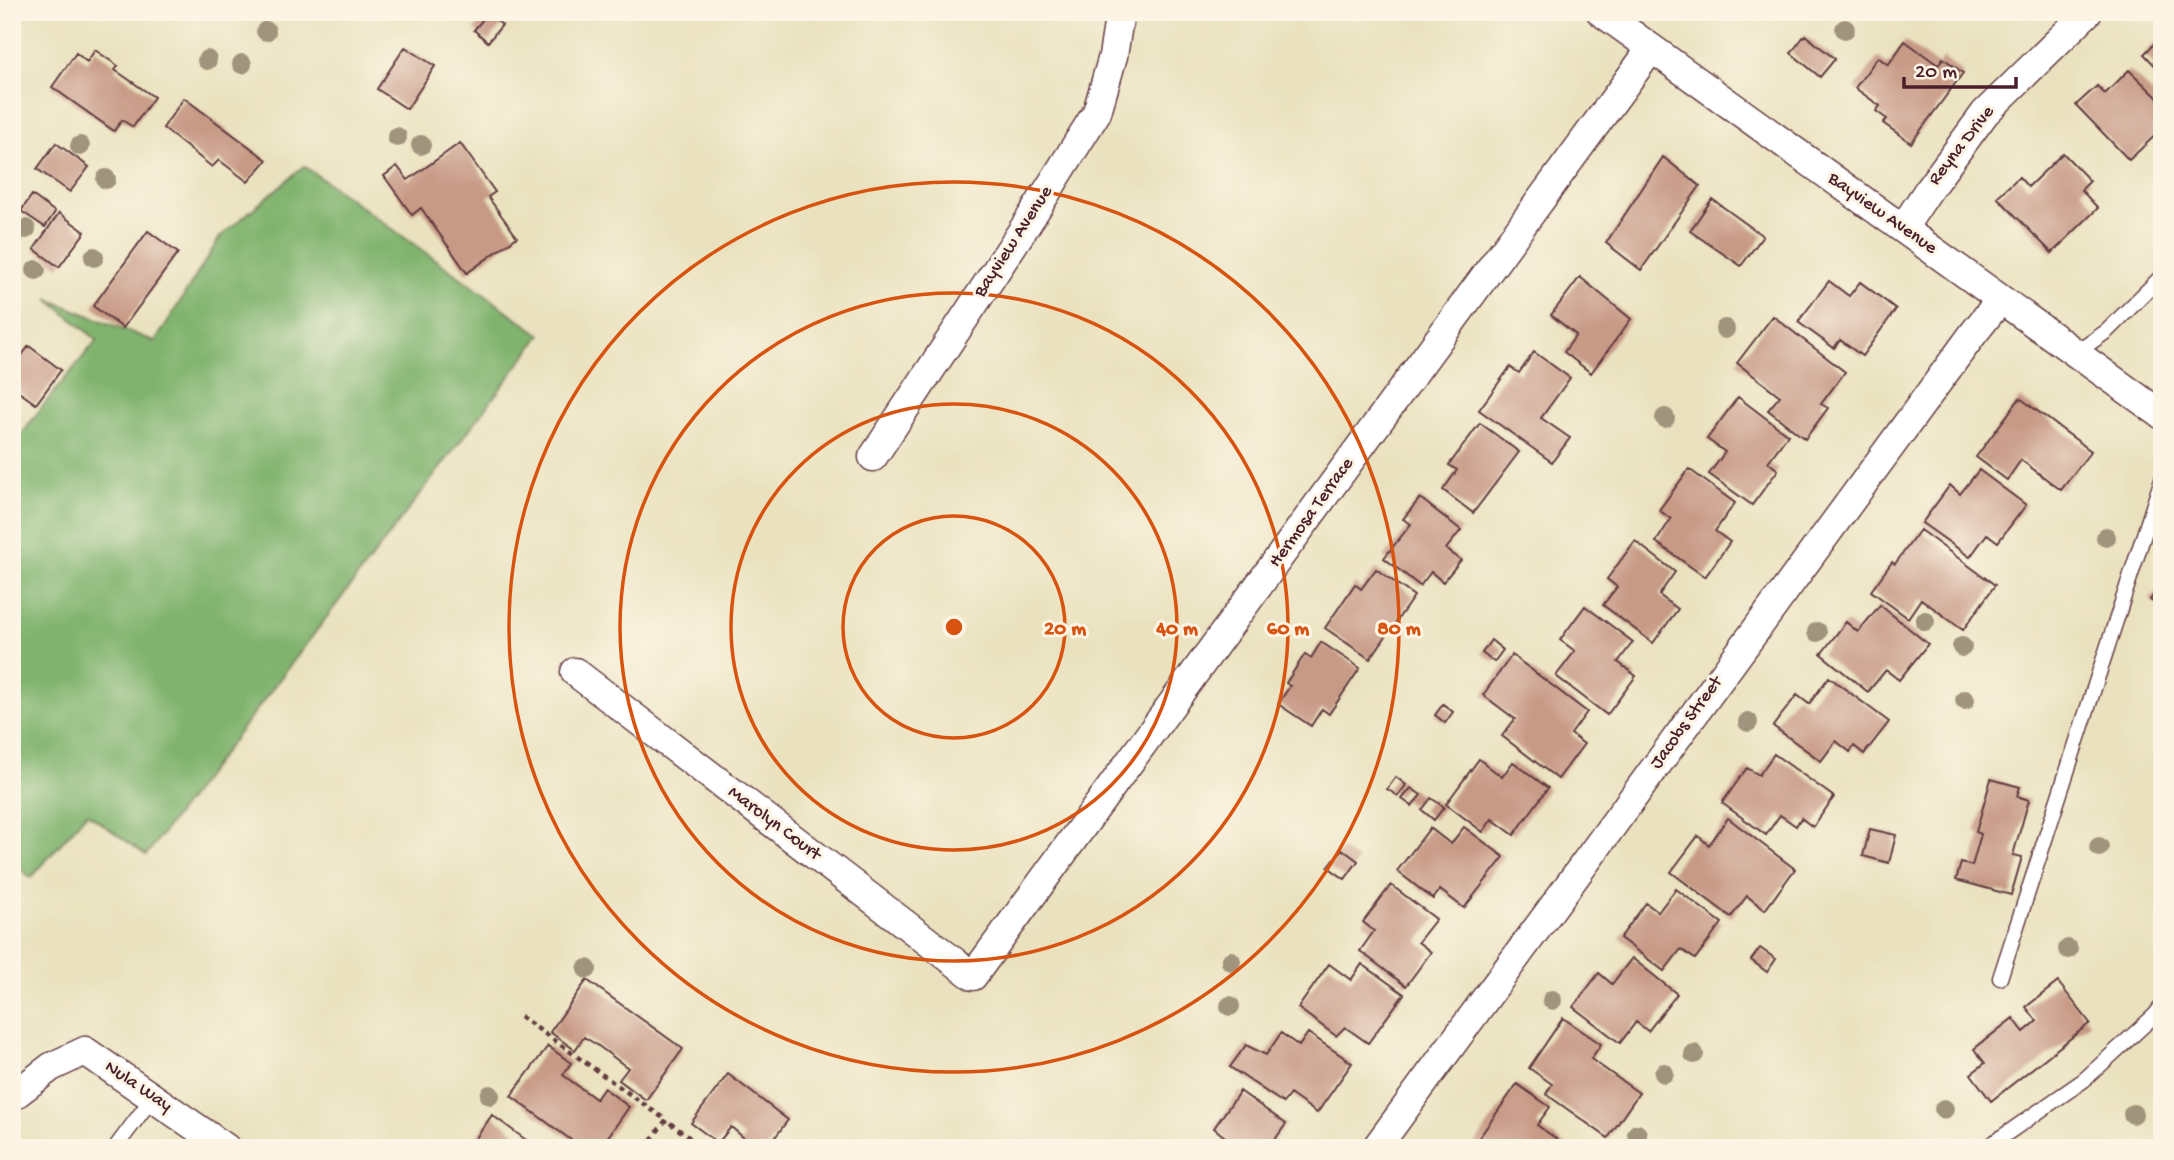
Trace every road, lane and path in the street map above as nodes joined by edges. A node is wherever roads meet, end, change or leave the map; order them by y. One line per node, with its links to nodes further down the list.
1 (1121, 12): 10 (street, Bayview Avenue)
2 (1601, 12): 4 (street, Bayview Avenue)
3 (2088, 12): 5 (street, Reyna Drive)
4 (1651, 49): 5 (street, Bayview Avenue); 13 (street, Hermosa Terrace)
5 (1903, 228): 7 (street, Bayview Avenue)
6 (2162, 276): 8 (lane)
7 (2000, 300): 8 (street, Bayview Avenue); 24 (street, Jacobs Street)
8 (2076, 353): 9 (street, Bayview Avenue)
9 (2162, 415)
10 (873, 457)
11 (2162, 479): 14 (lane)
12 (575, 672): 13 (street, Marolyn Court)
13 (973, 976)
14 (2000, 978)
15 (2162, 1006): 25 (lane)
16 (520, 1016): 19 (path)
17 (12, 1097): 18 (street, Nula Way)
18 (153, 1097): 20 (lane); 21 (street, Nula Way)
19 (666, 1120): 22 (path); 23 (path)
20 (115, 1148)
21 (226, 1148)
22 (645, 1148)
23 (704, 1148)
24 (1376, 1148)
25 (1986, 1148)

